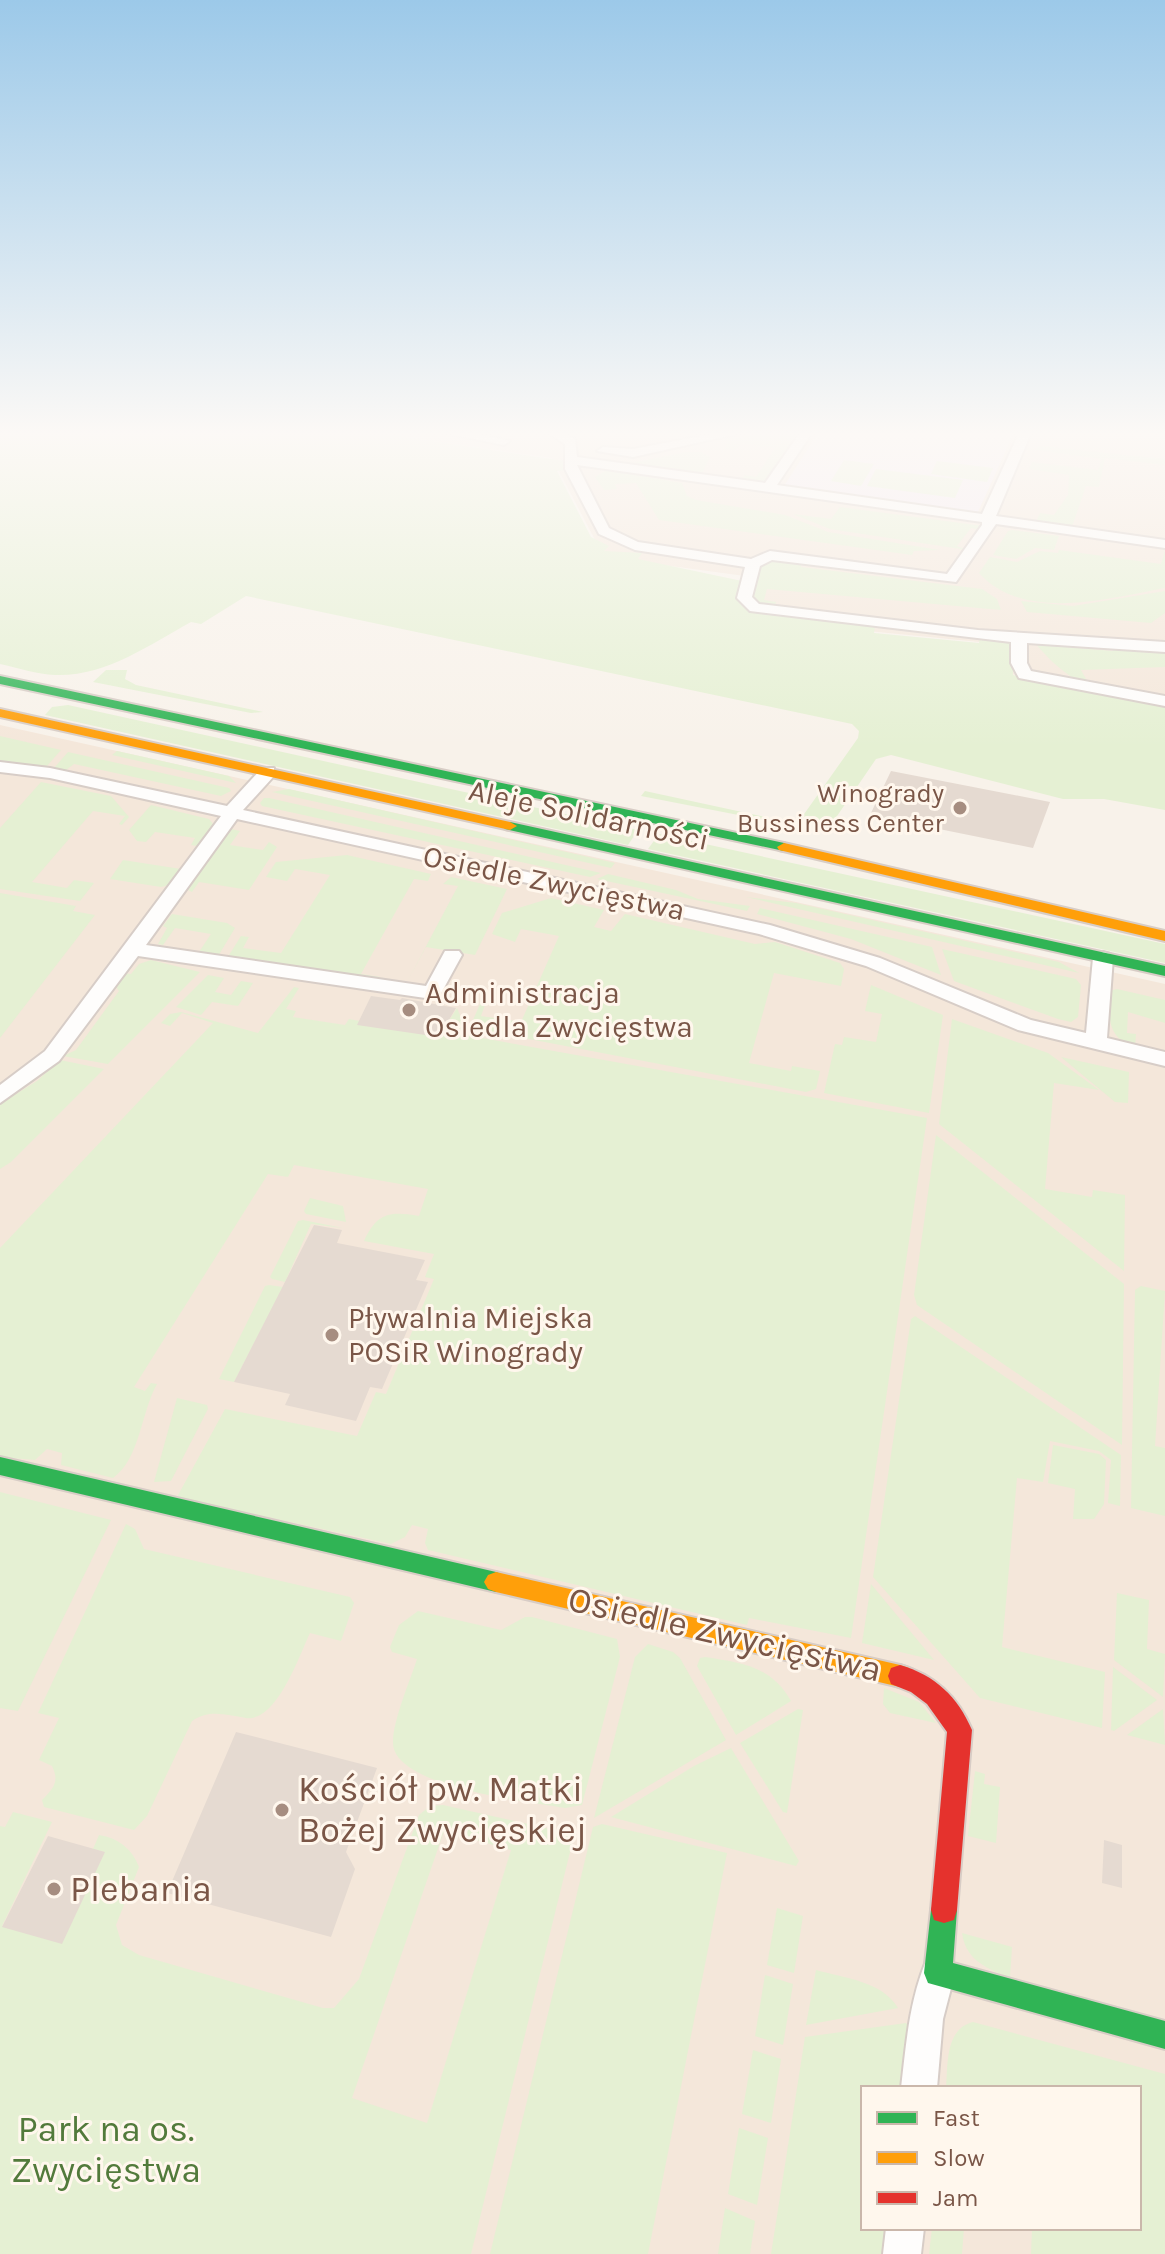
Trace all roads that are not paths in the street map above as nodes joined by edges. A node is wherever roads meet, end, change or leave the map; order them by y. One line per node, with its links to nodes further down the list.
1 (614, 538): 5 (street)
2 (978, 538): 5 (street)
3 (1121, 538): 4 (street)
4 (1165, 544)
5 (753, 564): 6 (street)
6 (1019, 638): 7 (street); 10 (street)
7 (1165, 647)
8 (2, 681): 9 (street, Aleje Solidarności)
9 (74, 695): 12 (street); 16 (street, Aleje Solidarności)
10 (1165, 701)
11 (0, 713): 12 (street, Aleje Solidarności)
12 (44, 723): 14 (street, Aleje Solidarności)
13 (0, 767): 15 (street, Osiedle Zwycięstwa)
14 (268, 772): 15 (street); 19 (street, Aleje Solidarności)
15 (231, 813): 17 (street); 21 (street, Osiedle Zwycięstwa)
16 (1165, 936)
17 (133, 949): 18 (street); 23 (street)
18 (452, 955)
19 (1103, 958): 20 (street, Aleje Solidarności); 21 (street)
20 (1165, 971)
21 (1096, 1044): 22 (street, Osiedle Zwycięstwa)
22 (1165, 1059)
23 (0, 1096)
24 (0, 1466): 25 (street, Osiedle Zwycięstwa)
25 (938, 1973): 26 (street); 27 (street)
26 (1165, 2035)
27 (919, 2086)
28 (905, 2230): 29 (street)
29 (902, 2254)

